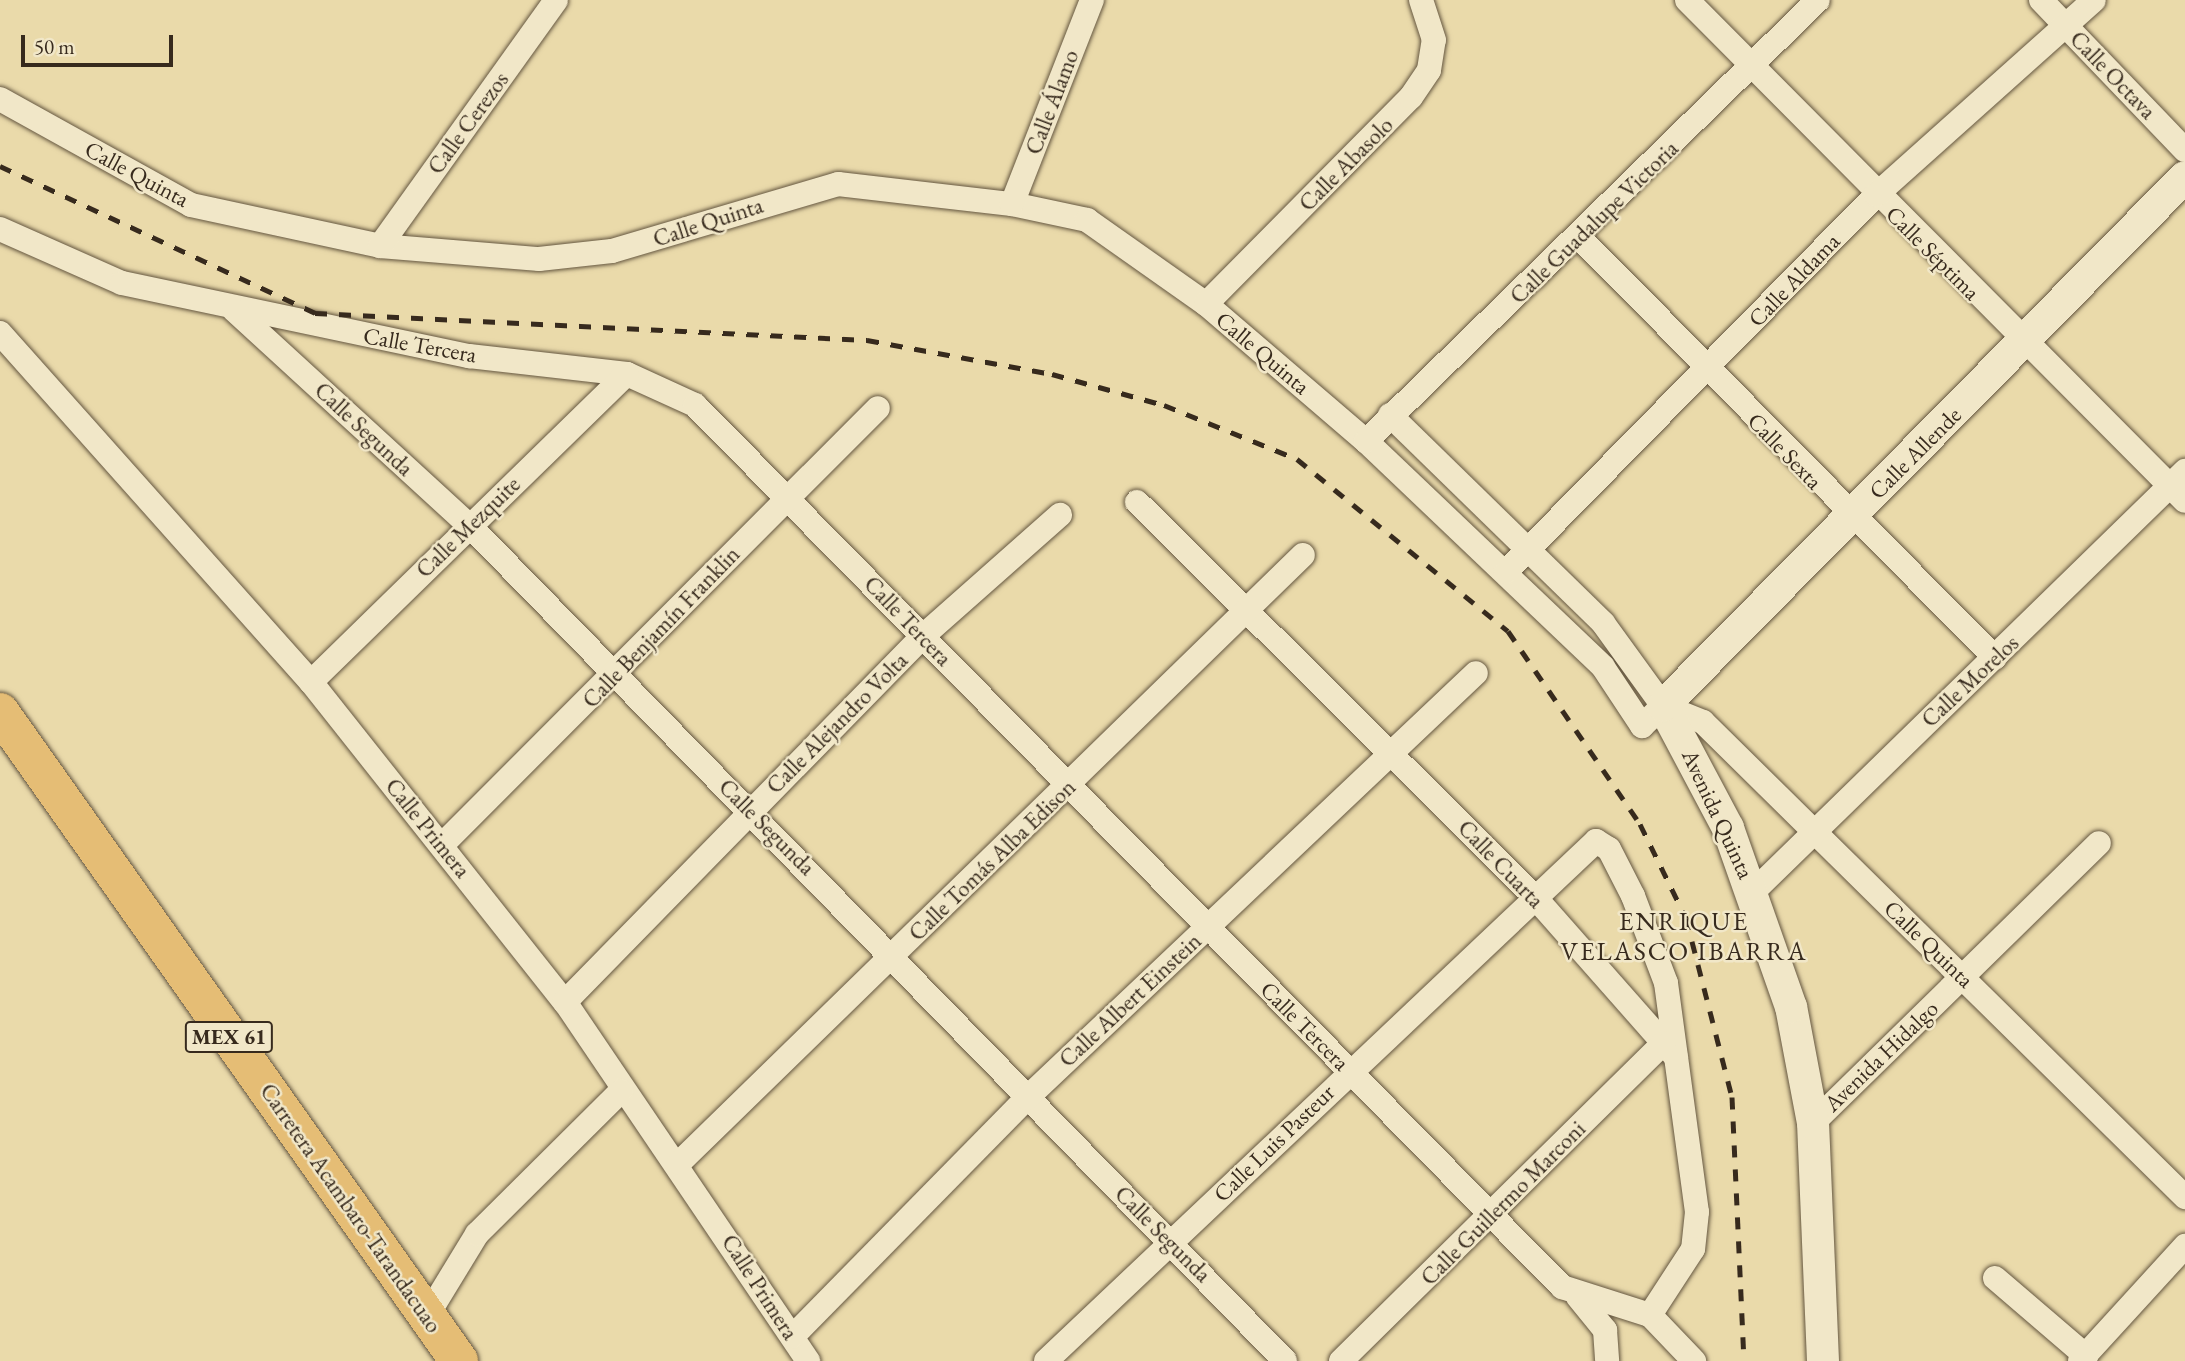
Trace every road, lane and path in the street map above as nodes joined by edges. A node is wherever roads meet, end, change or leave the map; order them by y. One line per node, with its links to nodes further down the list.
1 (556, 0): 17 (street, Calle Cerezos)
2 (1092, 0): 14 (street, Calle Álamo)
3 (1421, 0): 18 (street, Calle Abasolo)
4 (1687, 0): 9 (street, Calle Séptima)
5 (1818, 0): 9 (street, Calle Guadalupe Victoria)
6 (2041, 0): 8 (street, Calle Octava)
7 (2094, 0): 8 (street, Calle Aldama)
8 (2067, 26): 11 (street, Calle Octava); 13 (street, Calle Aldama)
9 (1755, 64): 13 (street, Calle Séptima); 16 (street, Calle Guadalupe Victoria)
10 (0, 99): 17 (street, Calle Quinta)
11 (2185, 150)
12 (2185, 177): 21 (street, Calle Allende)
13 (1876, 195): 21 (street, Calle Séptima); 22 (street, Calle Aldama)
14 (1012, 204): 17 (street, Calle Quinta); 18 (street, Calle Quinta)
15 (0, 229): 19 (street, Calle Tercera)
16 (1580, 239): 22 (street, Calle Sexta); 25 (street, Calle Guadalupe Victoria)
17 (380, 246)
18 (1206, 304): 26 (street, Calle Quinta)
19 (234, 310): 23 (street, Calle Tercera); 32 (street, Calle Segunda)
20 (0, 333): 41 (street, Calle Primera)
21 (2023, 344): 27 (street, Calle Séptima); 31 (street, Calle Allende)
22 (1706, 370): 31 (street, Calle Sexta); 33 (street, Calle Aldama)
23 (627, 374): 28 (street, Calle Tercera); 32 (street, Calle Mezquite)
24 (878, 408): 28 (street, Calle Benjamín Franklin)
25 (1390, 415): 26 (street, Calle Guadalupe Victoria); 33 (street, Avenida Quinta)
26 (1366, 441): 35 (street, Avenida Quinta)
27 (2180, 486): 38 (street, Calle Morelos)
28 (787, 494): 37 (street, Calle Tercera); 40 (street, Calle Benjamín Franklin)
29 (1137, 502): 36 (street, Calle Cuarta)
30 (1060, 515): 37 (street, Calle Alejandro Volta)
31 (1851, 518): 38 (street, Calle Sexta); 43 (street, Calle Allende)
32 (469, 526): 40 (street, Calle Segunda); 41 (street, Calle Mezquite)
33 (1532, 548): 35 (street, Calle Aldama); 43 (street, Avenida Quinta)
34 (1303, 555): 36 (street, Calle Tomás Alba Edison)
35 (1507, 572): 43 (street, Avenida Quinta)
36 (1247, 611): 44 (street, Calle Cuarta); 45 (street, Calle Tomás Alba Edison)
37 (923, 636): 45 (street, Calle Tercera); 46 (street, Calle Alejandro Volta)
38 (1995, 658): 47 (street, Calle Morelos)
39 (1476, 673): 44 (street, Calle Albert Einstein)
40 (617, 675): 46 (street, Calle Segunda); 49 (street, Calle Benjamín Franklin)
41 (311, 682): 49 (street, Calle Primera)
42 (0, 712): 69 (main road, Carretera Acambaro-Tarandacuao / MEX 61)
43 (1653, 716): 47 (street, Calle Quinta); 50 (street, Avenida Quinta)
44 (1393, 755): 51 (street, Calle Cuarta); 52 (street, Calle Albert Einstein)
45 (1069, 786): 52 (street, Calle Tercera); 53 (street, Calle Tomás Alba Edison)
46 (751, 811): 53 (street, Calle Segunda); 55 (street, Calle Alejandro Volta)
47 (1812, 830): 50 (street, Calle Morelos); 54 (street, Calle Quinta)
48 (2099, 843): 54 (street, Avenida Hidalgo)
49 (442, 845): 55 (street, Calle Primera)
50 (1754, 891): 60 (street, Avenida Quinta)
51 (1533, 895): 56 (street, Calle Cuarta); 56 (street, Calle Luis Pasteur); 57 (street, Calle Luis Pasteur)
52 (1207, 928): 57 (street, Calle Tercera); 59 (street, Calle Albert Einstein)
53 (894, 956): 59 (street, Calle Segunda); 61 (street, Calle Tomás Alba Edison)
54 (1964, 977): 60 (street, Avenida Hidalgo); 62 (street, Calle Quinta)
55 (565, 1002): 58 (street, Calle Primera)
56 (1669, 1050): 63 (street, Calle Guillermo Marconi); 68 (street)
57 (1349, 1069): 63 (street, Calle Tercera); 64 (street, Calle Luis Pasteur)
58 (621, 1091): 61 (street, Calle Primera); 69 (street)
59 (1027, 1098): 64 (street, Calle Segunda); 70 (street, Calle Albert Einstein)
60 (1814, 1123): 79 (street, Avenida Quinta)
61 (679, 1163): 70 (street, Calle Primera)
62 (2185, 1197)
63 (1492, 1216): 67 (street, Calle Tercera); 76 (street, Calle Guillermo Marconi)
64 (1172, 1242): 71 (street, Calle Luis Pasteur); 75 (street, Calle Segunda)
65 (2185, 1246): 72 (street)
66 (1995, 1278): 72 (street)
67 (1578, 1297): 68 (street, Calle Tercera); 77 (street)
68 (1650, 1315): 78 (street)
69 (427, 1316): 73 (main road, Carretera Acambaro-Tarandacuao / MEX 61)
70 (793, 1335): 74 (street, Calle Primera)
71 (1057, 1357)
72 (2092, 1359)
73 (459, 1361)
74 (808, 1361)
75 (1285, 1361)
76 (1341, 1361)
77 (1607, 1361)
78 (1694, 1361)
79 (1823, 1361)

